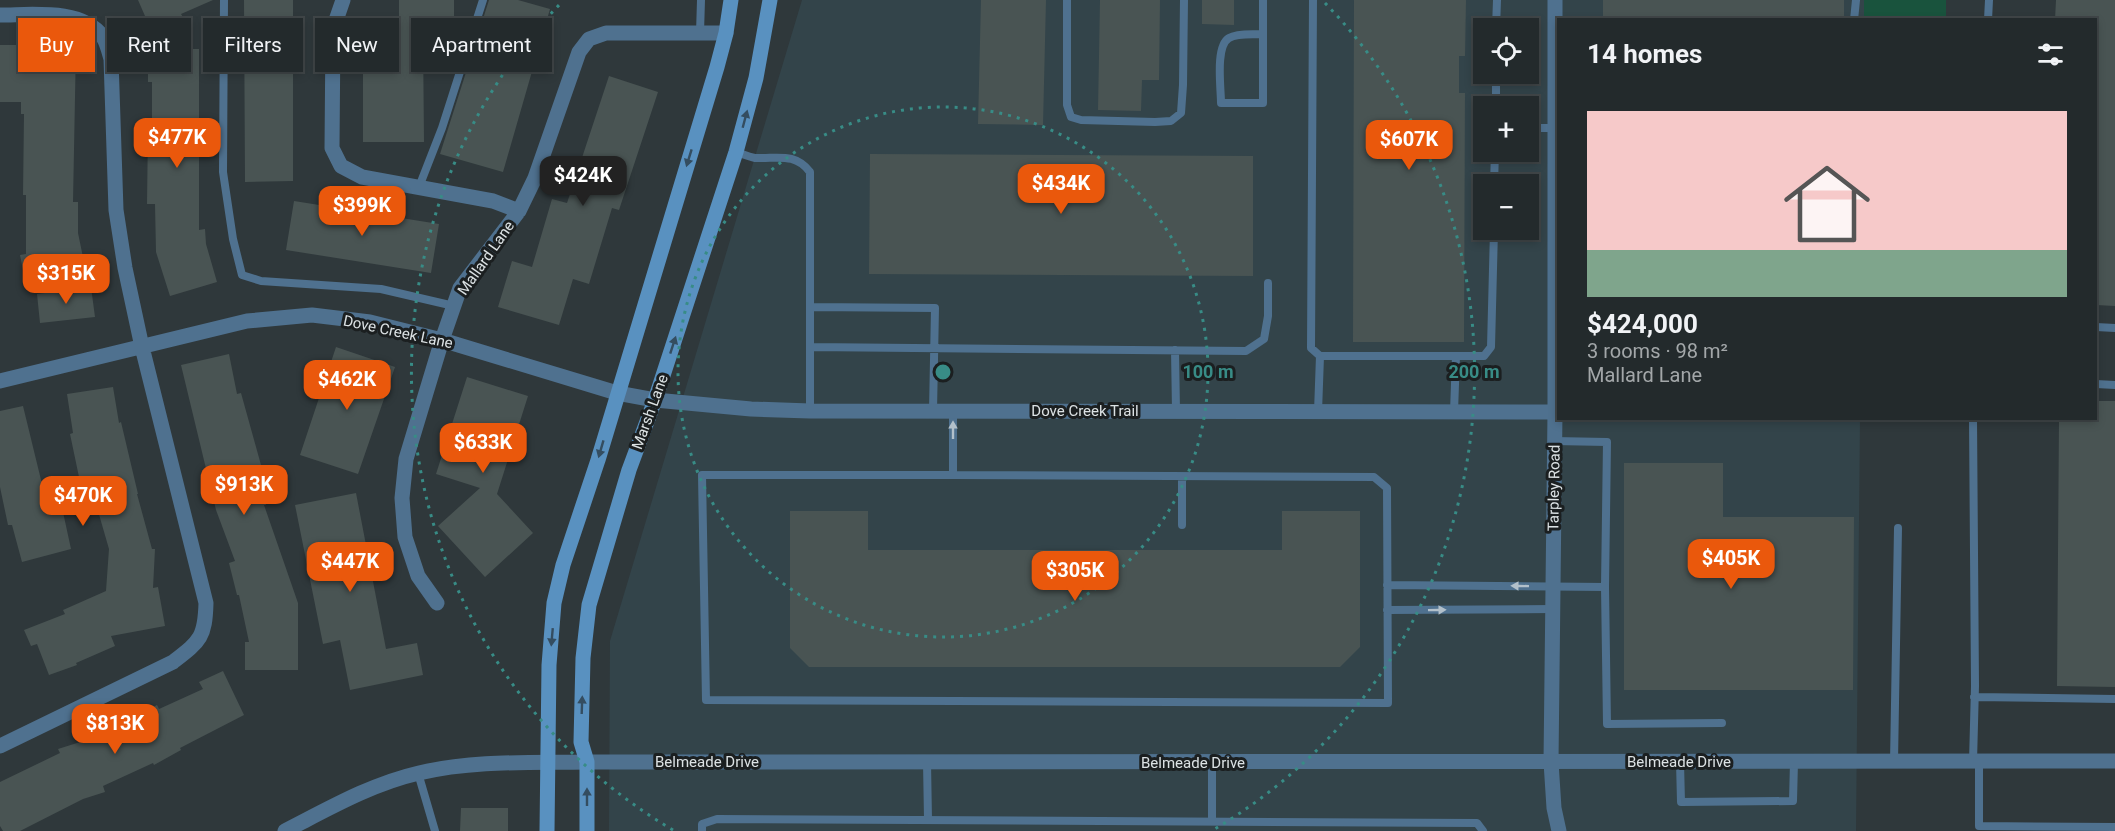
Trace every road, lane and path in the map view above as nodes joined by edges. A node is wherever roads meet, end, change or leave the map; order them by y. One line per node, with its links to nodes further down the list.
1 (224, 0): 32 (lane)
2 (343, 0): 26 (street)
3 (483, 0): 26 (lane)
4 (701, 0): 19 (lane)
5 (730, 0): 20 (main road)
6 (770, 0): 25 (main road, Marsh Lane, one-way to 6)
7 (1067, 0): 8 (lane)
8 (1184, 0)
9 (1263, 0): 21 (lane)
10 (1313, 0): 41 (lane)
11 (1497, 0): 16 (lane)
12 (1555, 0): 22 (street, Tarpley Road)
13 (1856, 0): 17 (lane)
14 (1989, 0): 18 (lane)
15 (0, 15): 37 (street)
16 (1496, 18)
17 (1854, 18)
18 (1988, 18)
19 (700, 33): 20 (street, Mallard Lane); 28 (street, Mallard Lane)
20 (726, 33): 47 (main road, one-way to 47)
21 (1263, 34): 21 (lane)
22 (1557, 69): 24 (street, Tarpley Road)
23 (1539, 128): 24 (lane)
24 (1556, 128): 27 (street, Tarpley Road)
25 (736, 152): 33 (lane); 48 (main road, Marsh Lane, one-way to 25)
26 (419, 187): 28 (street)
27 (1557, 190): 30 (street, Tarpley Road)
28 (519, 211): 32 (street, Mallard Lane)
29 (1494, 240): 42 (lane)
30 (1557, 264): 43 (street, Tarpley Road)
31 (1268, 283): 40 (lane)
32 (454, 306): 36 (street, Mallard Lane)
33 (810, 307): 38 (lane); 39 (lane)
34 (2097, 327): 35 (lane)
35 (2115, 327)
36 (442, 340): 37 (street, Dove Creek Lane); 47 (street, Dove Creek Lane); 65 (street, Mallard Lane)
37 (142, 347): 44 (street, Dove Creek Lane); 71 (street)
38 (810, 347): 39 (lane); 49 (lane)
39 (933, 348): 40 (lane); 50 (lane)
40 (1174, 350): 52 (lane)
41 (1320, 356): 42 (lane); 53 (lane)
42 (1456, 357): 54 (lane)
43 (1557, 361): 55 (street, Tarpley Road)
44 (0, 381)
45 (2097, 384): 46 (lane)
46 (2115, 385)
47 (617, 393): 48 (street, Dove Creek Trail); 80 (main road, one-way to 80)
48 (655, 400): 49 (street, Dove Creek Trail); 73 (main road, Marsh Lane, one-way to 48)
49 (810, 411): 50 (street, Dove Creek Trail)
50 (933, 411): 51 (street, Dove Creek Trail)
51 (953, 411): 52 (street, Dove Creek Trail); 58 (lane, one-way to 51)
52 (1176, 411): 53 (street, Dove Creek Trail)
53 (1318, 411): 54 (street, Dove Creek Trail)
54 (1454, 412): 55 (street, Dove Creek Trail)
55 (1555, 412): 57 (street, Tarpley Road)
56 (1973, 420): 68 (lane)
57 (1554, 441): 63 (street, Tarpley Road); 64 (lane)
58 (952, 475): 59 (lane); 67 (lane)
59 (1182, 477): 60 (lane); 62 (lane)
60 (1182, 525)
61 (1898, 528): 78 (lane)
62 (1387, 585): 63 (lane, one-way to 62); 67 (lane)
63 (1552, 586): 64 (lane); 66 (street, Tarpley Road)
64 (1605, 588): 70 (lane)
65 (437, 603)
66 (1553, 609): 67 (lane, one-way to 66); 75 (street, Tarpley Road)
67 (1387, 610)
68 (1974, 697): 69 (lane); 79 (lane)
69 (2115, 699)
70 (1722, 723)
71 (0, 747)
72 (2115, 761): 79 (street, Belmeade Drive)
73 (587, 762): 74 (street, Belmeade Drive); 80 (street, Belmeade Drive); 90 (main road, Marsh Lane, one-way to 73)
74 (927, 762): 81 (street, Belmeade Drive); 83 (lane)
75 (1551, 762): 76 (street, Belmeade Drive); 81 (street, Belmeade Drive); 93 (street, Tarpley Road)
76 (1680, 762): 77 (street, Belmeade Drive); 77 (lane)
77 (1794, 762): 78 (street, Belmeade Drive)
78 (1894, 762): 79 (street, Belmeade Drive)
79 (1976, 762): 86 (lane)
80 (548, 763): 82 (street, Belmeade Drive); 89 (main road)
81 (1212, 763): 84 (lane)
82 (418, 773): 87 (street, Belmeade Drive); 88 (lane)
83 (927, 819): 84 (lane); 91 (lane)
84 (1212, 821): 92 (lane)
85 (2115, 827): 86 (lane)
86 (1979, 828)
87 (285, 831)
88 (435, 831)
89 (547, 831)
90 (587, 831)
91 (702, 831)
92 (1483, 831)
93 (1559, 831)

